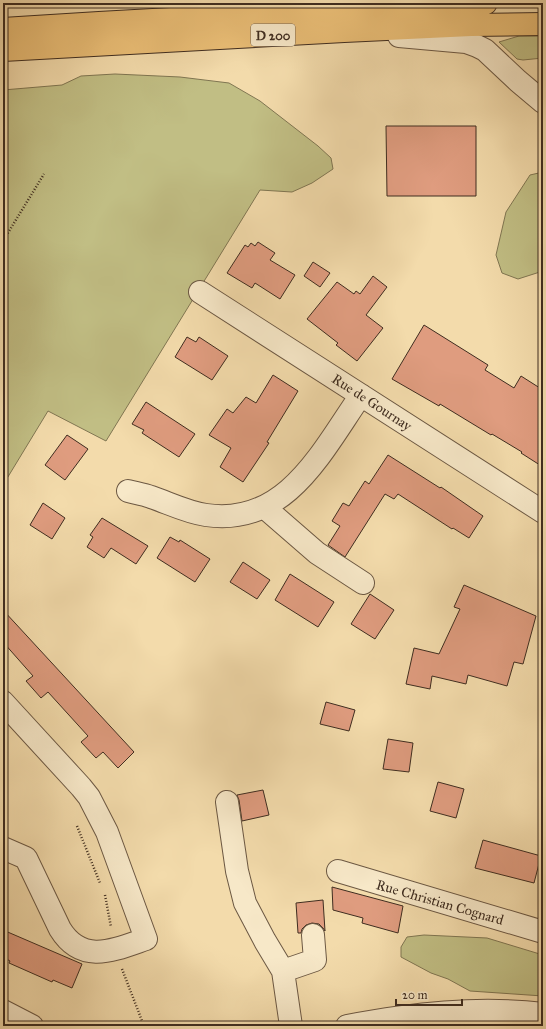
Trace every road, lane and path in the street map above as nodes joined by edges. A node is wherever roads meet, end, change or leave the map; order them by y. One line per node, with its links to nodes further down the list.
1 (486, 3): 3 (main road, D 200)
2 (543, 24): 4 (main road, D 200)
3 (3, 29)
4 (344, 31): 5 (main road, D 200); 6 (street)
5 (3, 50)
6 (543, 102)
7 (44, 174): 8 (path)
8 (3, 241)
9 (200, 292): 10 (street, Rue de Gournay)
10 (361, 395): 12 (street); 13 (street, Rue de Gournay)
11 (128, 491): 12 (street)
12 (264, 507): 14 (street)
13 (543, 512)
14 (363, 583)
15 (3, 702): 24 (street)
16 (227, 802): 25 (street)
17 (75, 822): 20 (path)
18 (3, 848): 24 (street)
19 (338, 872): 22 (street, Rue Christian Cognard)
20 (102, 888)
21 (105, 895): 24 (path)
22 (543, 932)
23 (313, 935): 25 (street)
24 (115, 950): 29 (path)
25 (283, 971): 30 (street)
26 (3, 1012): 28 (street)
27 (543, 1014): 31 (street)
28 (32, 1026)
29 (144, 1026)
30 (291, 1026)
31 (347, 1026)

